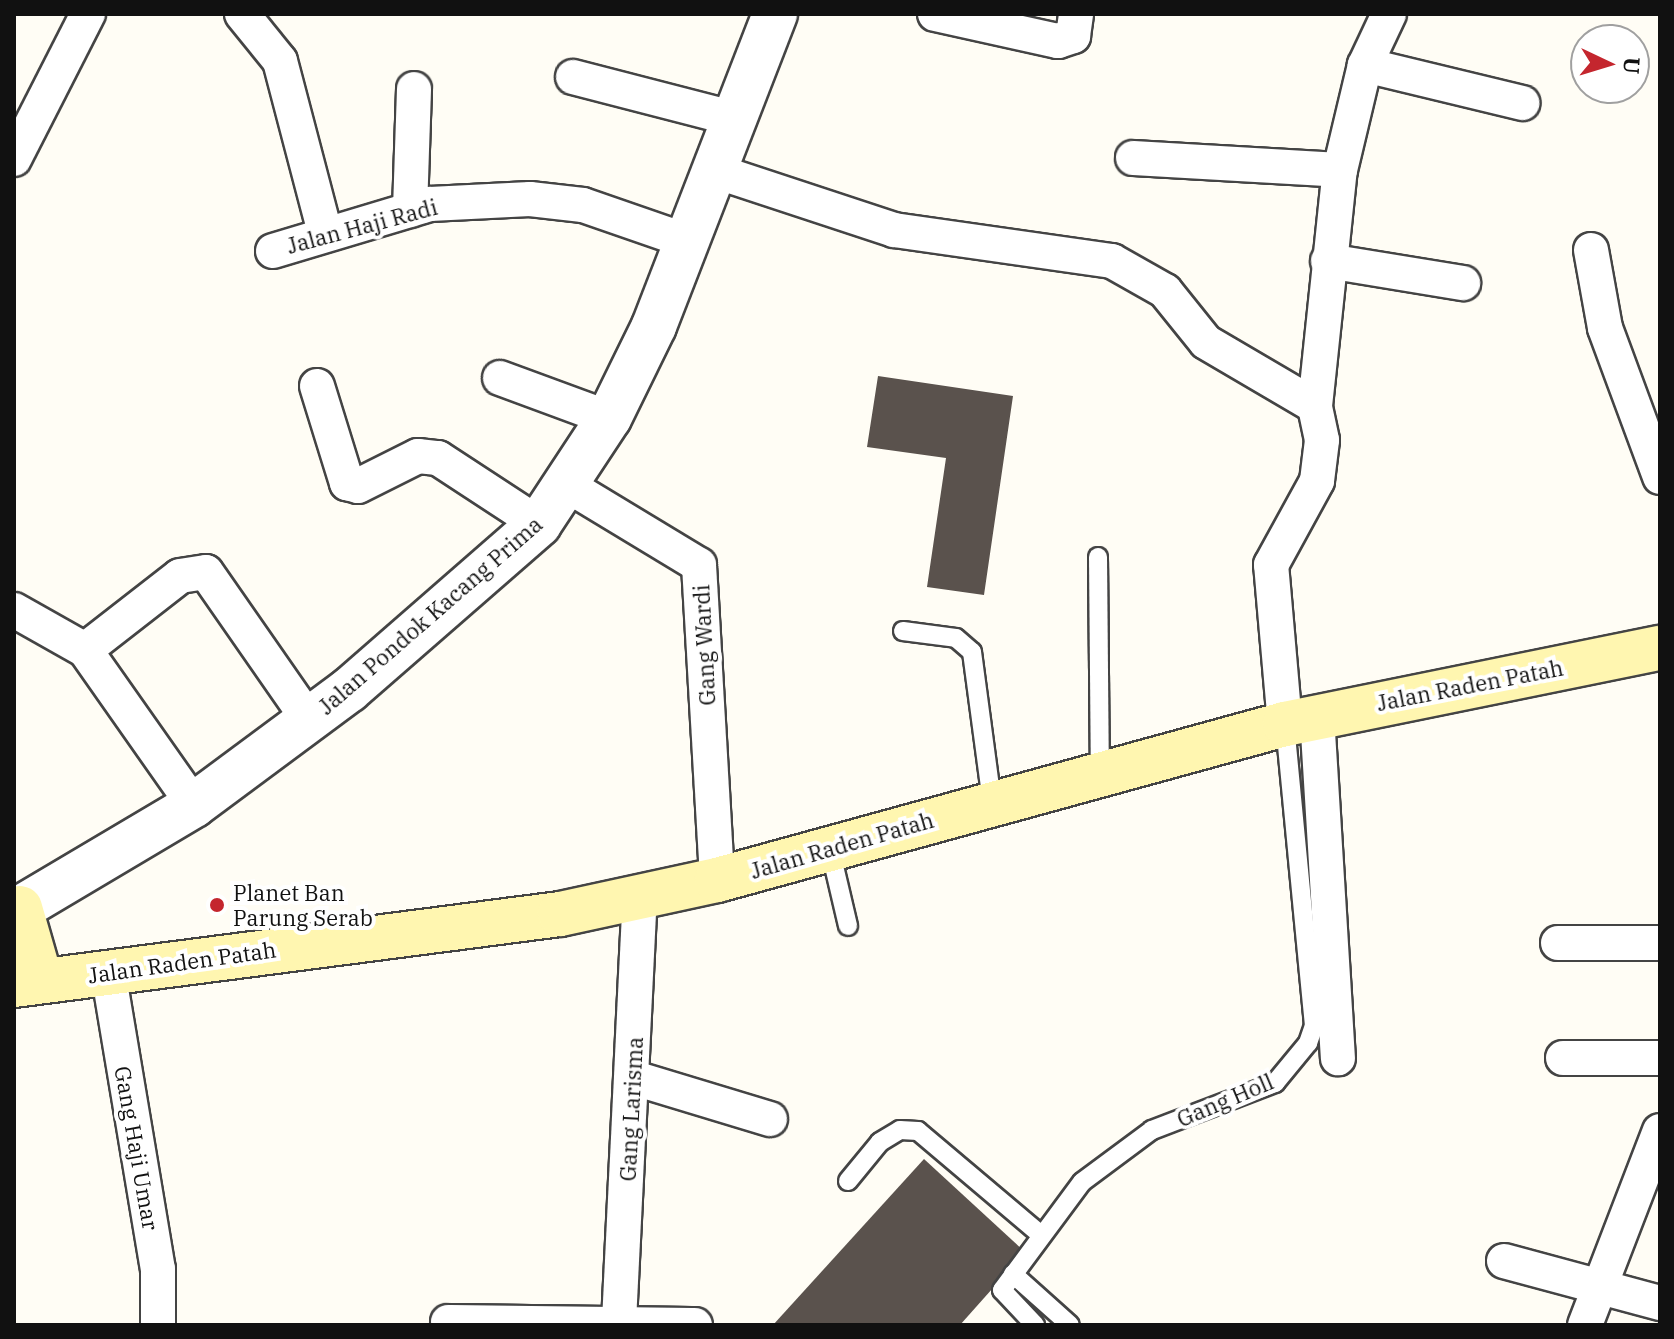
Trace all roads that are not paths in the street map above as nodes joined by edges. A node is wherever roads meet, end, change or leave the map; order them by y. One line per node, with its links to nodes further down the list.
1 (88, 14): 13 (street)
2 (242, 14): 17 (street)
3 (775, 14): 11 (street, Jalan Pondok Kacang Prima)
4 (935, 14): 6 (street)
5 (1389, 14): 7 (street)
6 (1074, 25)
7 (1365, 65): 10 (street); 15 (street)
8 (573, 77): 11 (street)
9 (414, 89): 16 (street)
10 (1522, 103)
11 (732, 118): 14 (street, Jalan Pondok Kacang Prima)
12 (1133, 158): 15 (street)
13 (14, 159)
14 (712, 170): 18 (street, Jalan Pondok Kacang Prima); 25 (street)
15 (1340, 170): 21 (street)
16 (410, 210): 17 (street, Jalan Haji Radi); 18 (street, Jalan Haji Radi)
17 (325, 232): 20 (street, Jalan Haji Radi)
18 (684, 240): 26 (street, Jalan Pondok Kacang Prima)
19 (1591, 250): 27 (street)
20 (273, 251)
21 (1328, 261): 22 (street); 25 (street)
22 (1463, 283)
23 (500, 378): 26 (street)
24 (317, 386): 29 (street)
25 (1315, 406): 36 (street)
26 (609, 418): 28 (street, Jalan Pondok Kacang Prima)
27 (1660, 477)
28 (567, 485): 29 (street, Jalan Pondok Kacang Prima); 41 (street, Gang Wardi)
29 (539, 524): 35 (street, Jalan Pondok Kacang Prima)
30 (1098, 557): 37 (lane)
31 (14, 610): 34 (street)
32 (903, 631): 38 (lane)
33 (1660, 648): 36 (main road, Jalan Raden Patah)
34 (85, 650): 35 (street); 39 (street)
35 (309, 720): 39 (street, Jalan Pondok Kacang Prima)
36 (1301, 720): 37 (main road, Jalan Raden Patah); 49 (street); 56 (lane, Gang Holl)
37 (1100, 770): 38 (main road, Jalan Raden Patah)
38 (992, 801): 40 (main road, Jalan Raden Patah)
39 (194, 805): 43 (street, Jalan Pondok Kacang Prima)
40 (830, 849): 41 (main road, Jalan Raden Patah); 44 (lane)
41 (717, 880): 42 (main road, Jalan Raden Patah)
42 (640, 896): 47 (main road, Jalan Raden Patah); 52 (street, Gang Larisma)
43 (17, 910): 48 (main road)
44 (848, 926)
45 (1558, 943): 46 (street)
46 (1660, 943)
47 (108, 971): 48 (main road, Jalan Raden Patah); 63 (street, Gang Haji Umar)
48 (28, 983)
49 (1338, 1058)
50 (1563, 1058): 51 (street)
51 (1660, 1058)
52 (634, 1078): 53 (street); 62 (street, Gang Larisma)
53 (770, 1119)
54 (1660, 1131): 59 (street)
55 (848, 1181): 56 (lane)
56 (1041, 1235): 58 (lane, Gang Holl)
57 (1504, 1261): 59 (street)
58 (1013, 1274): 65 (lane); 66 (lane)
59 (1601, 1290): 60 (street); 67 (street)
60 (1660, 1303)
61 (448, 1322): 62 (street)
62 (619, 1322): 64 (street)
63 (158, 1325)
64 (695, 1325)
65 (1035, 1325)
66 (1070, 1325)
67 (1585, 1325)

